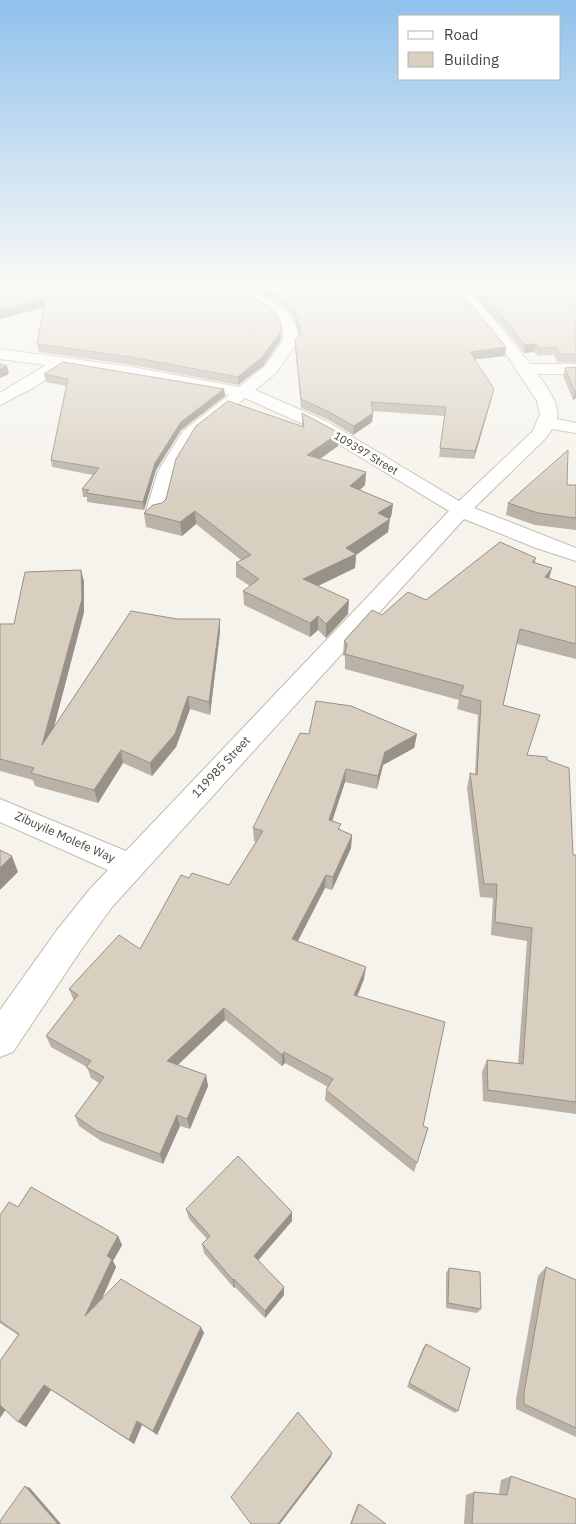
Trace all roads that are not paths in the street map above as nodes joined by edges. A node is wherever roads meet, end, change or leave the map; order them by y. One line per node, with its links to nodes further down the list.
1 (31, 358): 4 (street, 109397 Street)
2 (279, 358): 7 (street)
3 (516, 358): 5 (street)
4 (61, 362): 7 (street, 109397 Street); 8 (street)
5 (525, 369): 6 (street); 9 (street)
6 (576, 369)
7 (245, 392): 11 (street, 109397 Street); 12 (street)
8 (0, 400)
9 (547, 423): 10 (street); 11 (street, 119985 Street)
10 (576, 428)
11 (461, 510): 13 (street, 109397 Street); 15 (street, 119985 Street)
12 (156, 511)
13 (576, 555)
14 (0, 810): 15 (street, Zibuyile Molefe Way)
15 (131, 866): 16 (street, 119985 Street)
16 (0, 1040)

